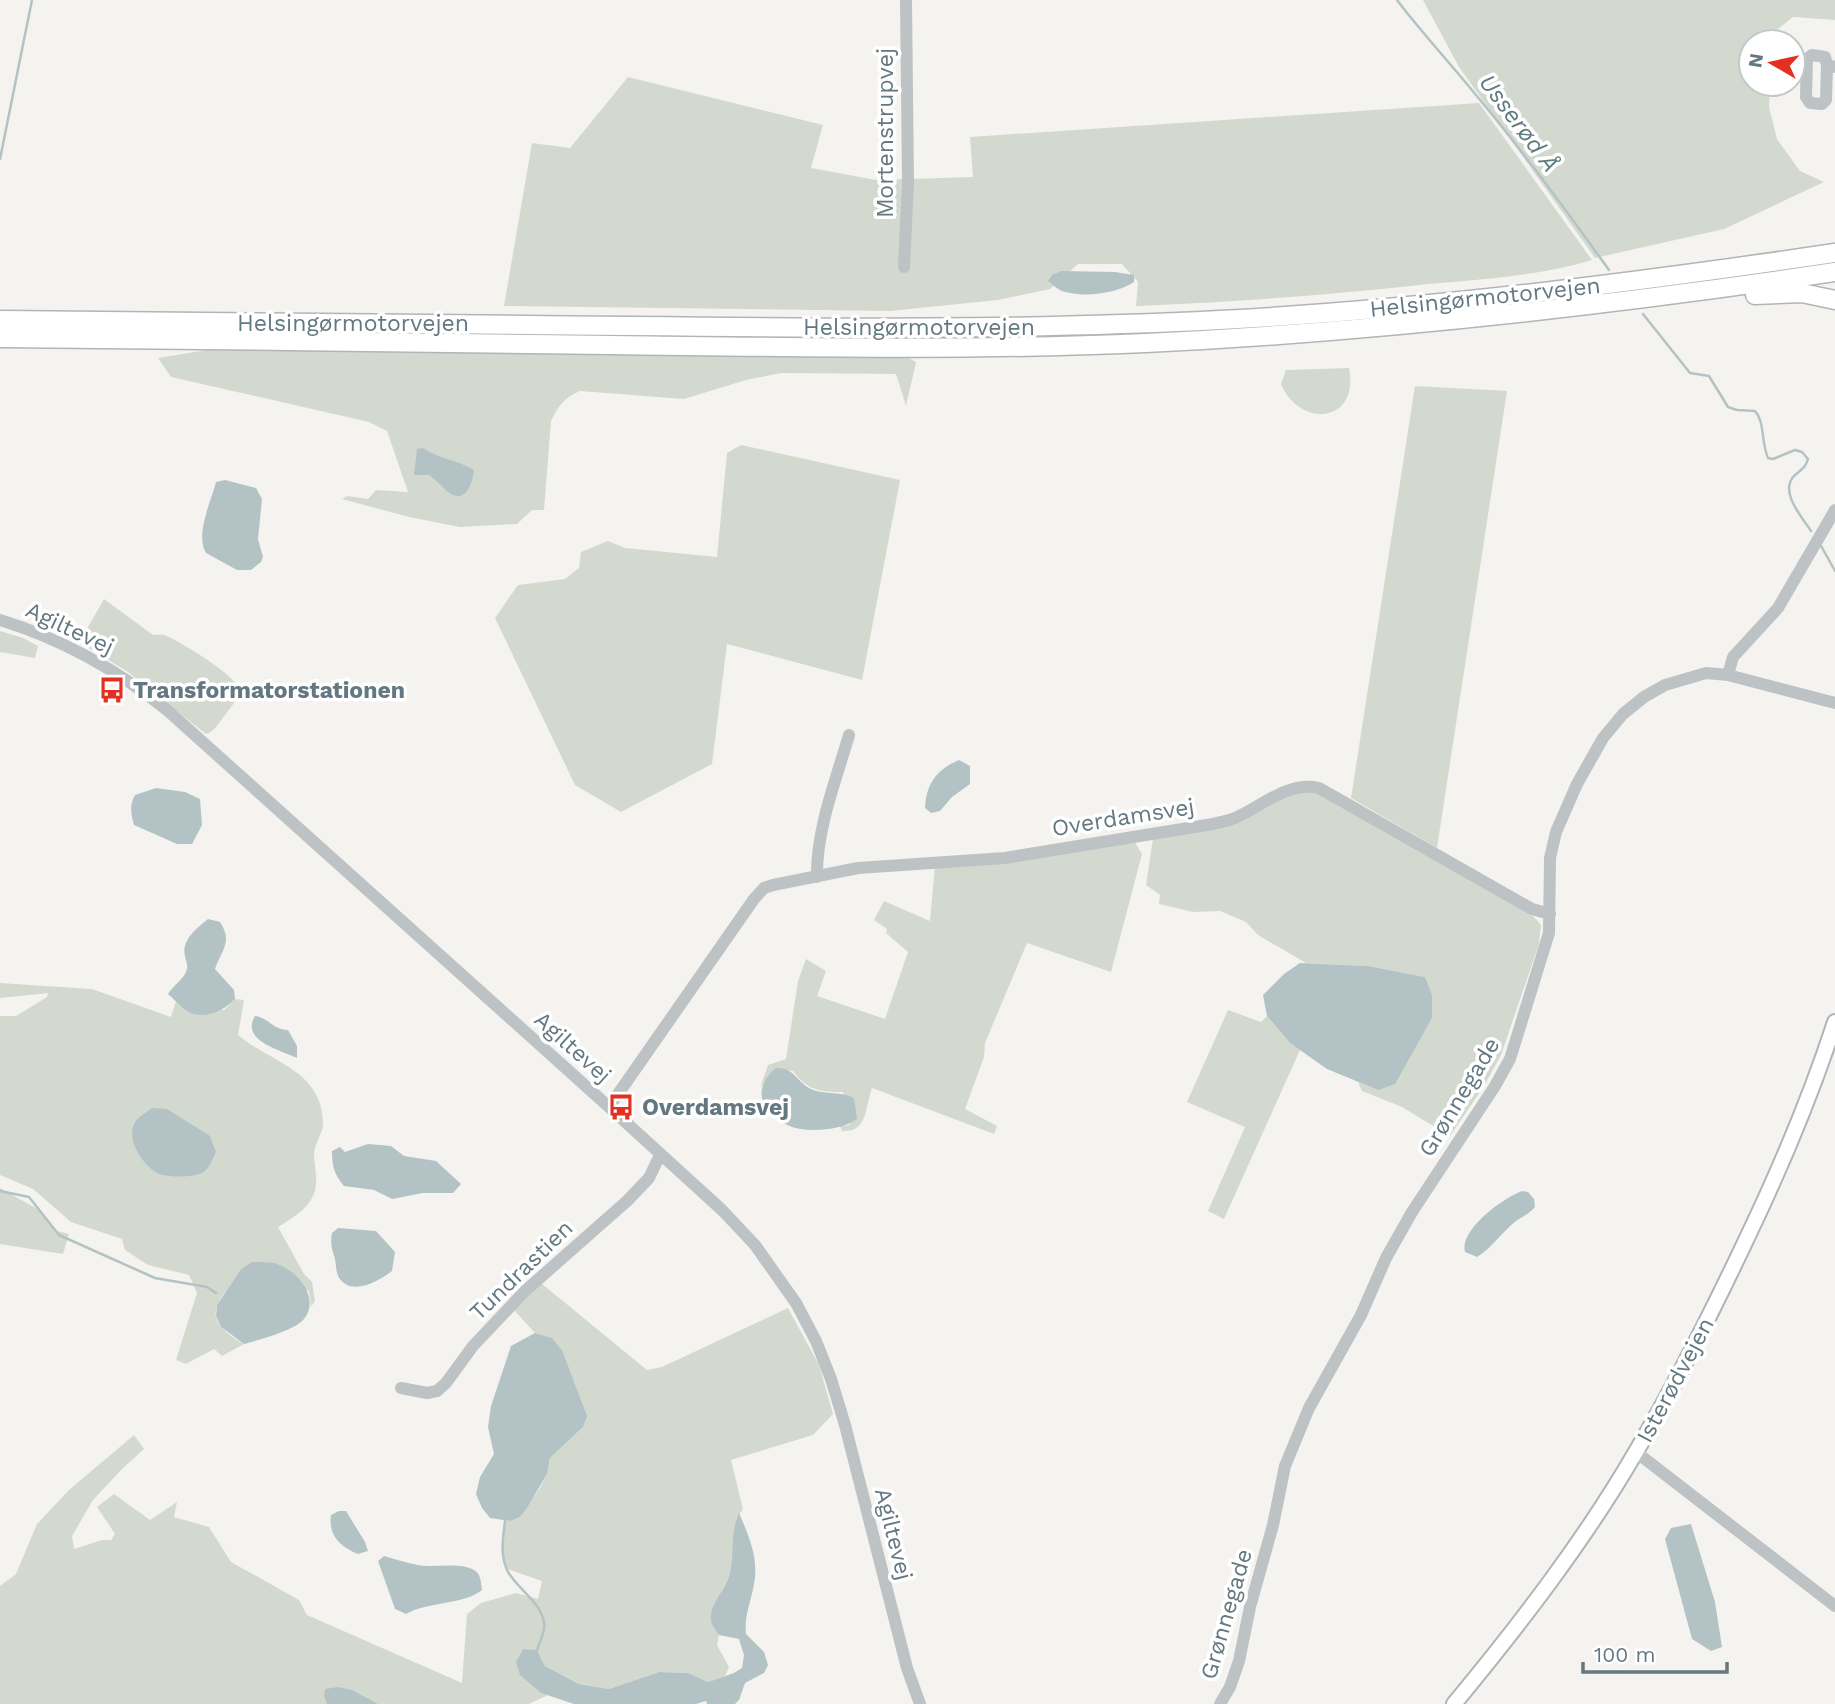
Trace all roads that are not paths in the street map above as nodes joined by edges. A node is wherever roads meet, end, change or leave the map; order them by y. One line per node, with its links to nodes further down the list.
1 (906, 0): 3 (street, Mortenstrupvej)
2 (1835, 253): 7 (highway, Helsingørmotorvejen)
3 (904, 267)
4 (1835, 272): 6 (highway, Helsingørmotorvejen)
5 (1835, 300): 6 (highway)
6 (1560, 310): 8 (highway, Helsingørmotorvejen)
7 (0, 320)
8 (0, 338)
9 (1835, 510): 11 (street)
10 (0, 620): 17 (street, Agiltevej)
11 (1728, 675): 12 (street, Grønnegade); 15 (street, Grønnegade)
12 (1835, 703)
13 (849, 735): 14 (street)
14 (817, 877): 15 (street, Overdamsvej); 17 (street, Overdamsvej)
15 (1550, 914): 23 (street, Grønnegade)
16 (1835, 1023): 20 (main road, Isterødvejen)
17 (609, 1107): 18 (street, Agiltevej)
18 (660, 1155): 19 (street, Tundrastien); 22 (street, Agiltevej)
19 (401, 1388)
20 (1636, 1452): 21 (street); 24 (main road, Isterødvejen)
21 (1835, 1606)
22 (920, 1704)
23 (1220, 1704)
24 (1454, 1704)

